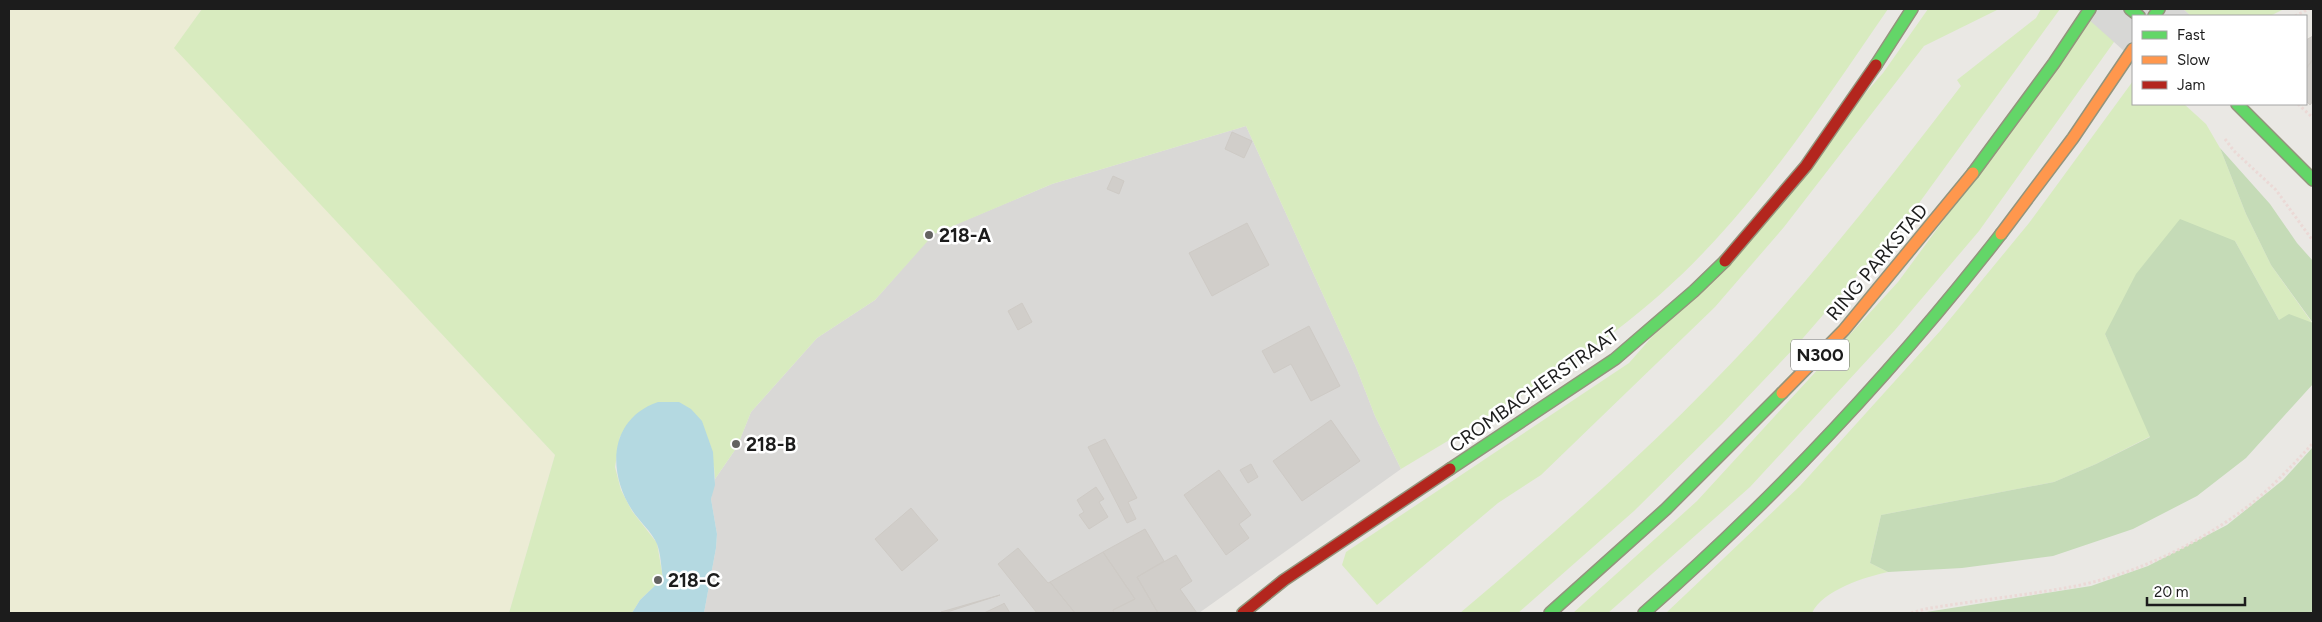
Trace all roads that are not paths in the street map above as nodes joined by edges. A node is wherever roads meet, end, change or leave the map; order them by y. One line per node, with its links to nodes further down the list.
1 (1912, 9): 6 (main road, CROMBACHERSTRAAT)
2 (2090, 9): 7 (main road, RING PARKSTAD / N300)
3 (2132, 51): 8 (main road, N300)
4 (2239, 105): 5 (main road)
5 (2313, 180)
6 (1243, 613)
7 (1550, 613)
8 (1644, 613)

